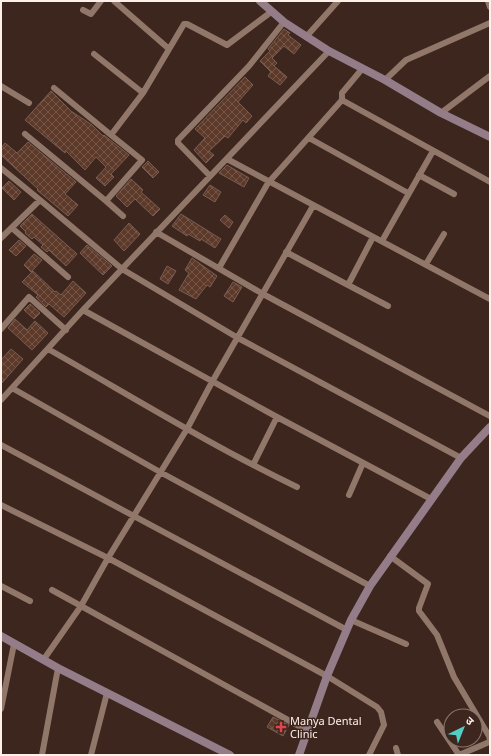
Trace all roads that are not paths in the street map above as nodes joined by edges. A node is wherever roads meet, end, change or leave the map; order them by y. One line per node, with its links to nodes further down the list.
1 (101, 1): 7 (street)
2 (114, 1): 12 (street)
3 (260, 1): 8 (street)
4 (338, 1): 11 (street)
5 (488, 1): 6 (street)
6 (490, 7)
7 (83, 10)
8 (271, 12): 9 (street); 12 (street)
9 (284, 22): 11 (street); 32 (street)
10 (490, 23): 17 (street)
11 (306, 37): 13 (street)
12 (169, 49): 20 (street)
13 (329, 51): 15 (street); 29 (street)
14 (94, 54): 20 (street)
15 (362, 69): 17 (street); 21 (street)
16 (490, 76): 23 (street)
17 (385, 80): 23 (street)
18 (1, 86): 22 (street)
19 (54, 88): 25 (street)
20 (144, 93): 25 (street)
21 (342, 100): 27 (street); 28 (street)
22 (30, 103)
23 (441, 113): 26 (street)
24 (26, 134): 38 (street)
25 (111, 135): 38 (street)
26 (489, 135)
27 (309, 138): 34 (street); 35 (street)
28 (433, 151): 31 (street); 33 (street)
29 (226, 159): 32 (street); 34 (street)
30 (1, 168): 37 (street)
31 (419, 175): 35 (street); 36 (street)
32 (210, 176): 42 (street)
33 (490, 182)
34 (268, 183): 39 (street); 49 (street)
35 (408, 193): 46 (street)
36 (454, 194)
37 (40, 200): 41 (street); 50 (street)
38 (106, 201): 40 (street)
39 (313, 206): 44 (street); 47 (street)
40 (122, 216)
41 (12, 228): 45 (street); 51 (street)
42 (156, 232): 49 (street); 50 (street)
43 (444, 234): 48 (street)
44 (373, 237): 46 (street); 52 (street)
45 (1, 238)
46 (382, 241): 48 (street)
47 (286, 252): 52 (street); 53 (street)
48 (426, 264): 54 (street)
49 (219, 268): 53 (street)
50 (122, 269): 56 (street); 59 (street)
51 (68, 277)
52 (348, 285): 55 (street)
53 (264, 294): 59 (street); 64 (street)
54 (490, 299)
55 (388, 306)
56 (83, 310): 58 (street); 61 (street)
57 (1, 328): 58 (street)
58 (66, 330): 60 (street)
59 (238, 338): 61 (street); 69 (street)
60 (48, 349): 62 (street); 67 (street)
61 (212, 382): 65 (street); 67 (street)
62 (12, 388): 63 (street); 72 (street)
63 (1, 400)
64 (490, 416)
65 (277, 417): 70 (street); 71 (street)
66 (490, 427): 69 (street)
67 (187, 429): 71 (street); 72 (street)
68 (1, 445): 77 (street)
69 (461, 458): 75 (street)
70 (363, 463): 74 (street); 75 (street)
71 (253, 465): 73 (street)
72 (160, 472): 77 (street); 81 (street)
73 (297, 487)
74 (349, 495)
75 (431, 499): 78 (street)
76 (1, 505): 79 (street)
77 (133, 516): 79 (street); 86 (street)
78 (390, 556): 81 (street); 104 (street)
79 (108, 558): 84 (street); 92 (street)
80 (1, 586): 83 (street)
81 (370, 586): 85 (street)
82 (52, 590): 84 (street)
83 (30, 601)
84 (81, 606): 90 (street); 96 (street)
85 (351, 620): 86 (street); 89 (street)
86 (347, 630): 92 (street)
87 (1, 636): 88 (street)
88 (14, 644): 90 (street); 94 (street)
89 (406, 644)
90 (44, 659): 91 (street)
91 (58, 668): 93 (street); 98 (street)
92 (326, 676): 96 (street); 102 (street)
93 (107, 693): 99 (street); 100 (street)
94 (1, 709)
95 (437, 722): 104 (street)
96 (308, 731): 101 (street)
97 (396, 748): 103 (street)
98 (42, 755)
99 (91, 755)
100 (230, 755)
101 (299, 755)
102 (369, 755)
103 (398, 755)
104 (459, 755)

